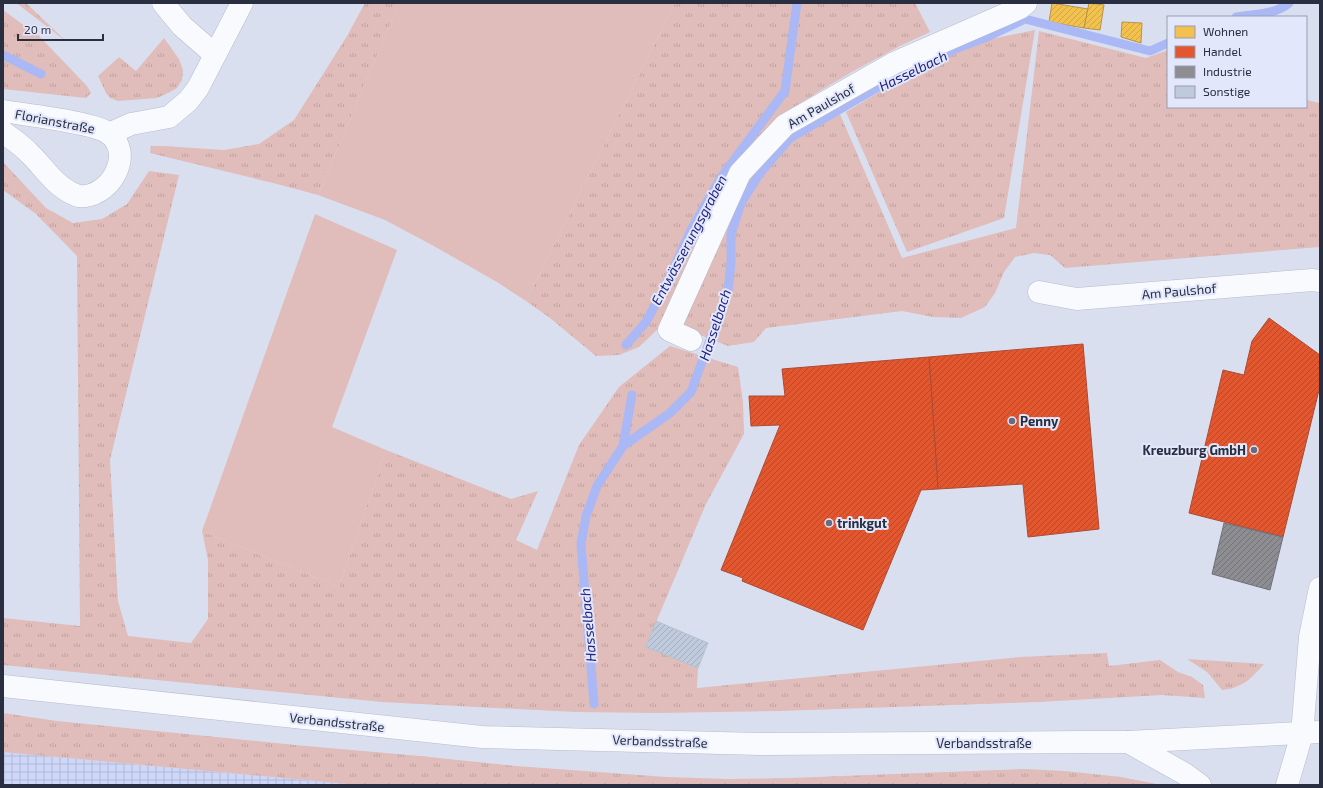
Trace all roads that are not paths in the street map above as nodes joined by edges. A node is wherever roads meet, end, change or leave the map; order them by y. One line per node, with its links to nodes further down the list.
1 (163, 3): 4 (main road)
2 (242, 3): 4 (main road)
3 (1026, 3): 10 (main road, Am Paulshof)
4 (214, 54): 7 (main road)
5 (3, 111): 7 (main road, Florianstraße)
6 (3, 132): 7 (main road, Florianstraße)
7 (109, 134)
8 (1320, 281): 9 (main road, Am Paulshof)
9 (1039, 292)
10 (692, 340)
11 (1320, 588): 13 (main road)
12 (3, 686): 14 (main road, Verbandsstraße)
13 (1311, 733): 14 (main road, Verbandsstraße); 16 (main road)
14 (1128, 742): 15 (main road)
15 (1200, 785)
16 (1287, 785)

